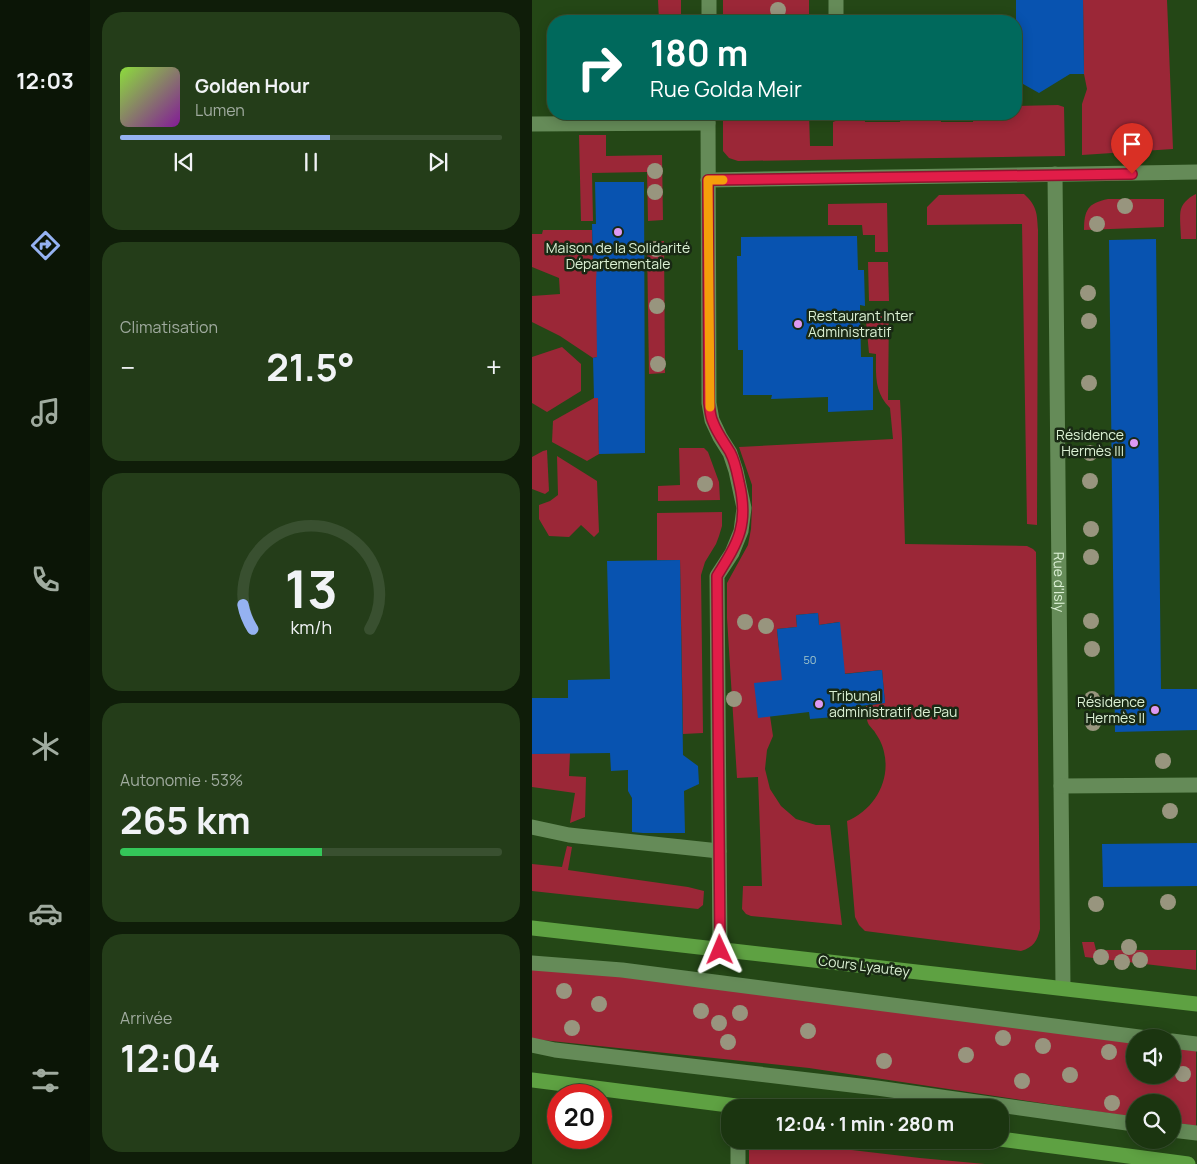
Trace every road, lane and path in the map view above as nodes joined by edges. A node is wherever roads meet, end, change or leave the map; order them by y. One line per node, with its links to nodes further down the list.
1 (709, 0): 3 (street)
2 (836, 0): 4 (street)
3 (709, 15)
4 (836, 15)
5 (649, 120): 7 (street)
6 (708, 120): 10 (street)
7 (532, 124)
8 (1196, 172): 9 (street)
9 (1056, 174): 10 (street); 12 (street, Rue d'Isly)
10 (708, 180): 14 (street)
11 (1196, 785): 12 (street)
12 (1061, 786): 18 (street, Rue d'Isly)
13 (532, 827): 14 (street)
14 (719, 851): 16 (street)
15 (532, 928): 16 (main road, Cours Lyautey)
16 (720, 950): 18 (main road, Cours Lyautey)
17 (532, 963): 20 (street)
18 (1063, 988): 19 (main road, Cours Lyautey)
19 (1196, 1004)
20 (1126, 1035)
21 (1181, 1042): 22 (street)
22 (1196, 1044)
23 (532, 1045): 26 (street)
24 (532, 1080): 25 (main road)
25 (721, 1104)
26 (1126, 1123)
27 (1181, 1131): 28 (street)
28 (1196, 1133)
29 (1009, 1140): 32 (main road)
30 (738, 1149): 31 (street)
31 (738, 1164)
32 (1188, 1164)

